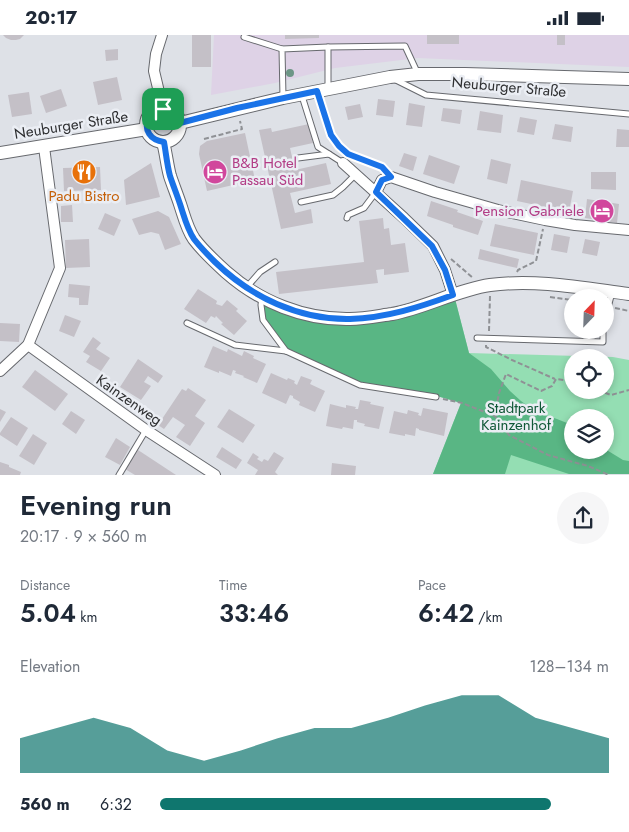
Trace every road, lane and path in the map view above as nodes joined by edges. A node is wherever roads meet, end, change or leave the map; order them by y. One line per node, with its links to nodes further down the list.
1 (162, 35): 12 (street)
2 (244, 37): 4 (lane)
3 (328, 47): 4 (lane); 5 (lane); 8 (lane)
4 (282, 49): 10 (lane)
5 (418, 74): 6 (street, Neuburger Straße); 7 (street, Neuburger Straße)
6 (390, 77): 8 (street, Neuburger Straße); 13 (lane, Neuburger Straße)
7 (629, 79)
8 (322, 90): 9 (street, Neuburger Straße); 22 (path)
9 (301, 94): 10 (street, Neuburger Straße); 20 (lane)
10 (283, 98): 11 (street, Neuburger Straße)
11 (237, 108): 14 (street, Neuburger Straße); 16 (path)
12 (163, 109): 14 (street); 15 (street)
13 (629, 114)
14 (180, 123): 17 (street)
15 (147, 129): 17 (street); 18 (street, Neuburger Straße)
16 (204, 139)
17 (164, 142): 34 (street)
18 (44, 147): 19 (street, Neuburger Straße); 47 (street)
19 (0, 153)
20 (329, 154): 21 (lane); 22 (lane)
21 (298, 158)
22 (345, 158): 23 (street); 24 (path)
23 (356, 174): 25 (street); 26 (lane)
24 (391, 177): 25 (street); 29 (street)
25 (376, 192): 27 (lane); 30 (street)
26 (300, 202)
27 (347, 218)
28 (543, 229): 32 (path)
29 (629, 230)
30 (432, 246): 33 (path); 38 (street)
31 (275, 262): 34 (lane)
32 (510, 283): 33 (street); 35 (street)
33 (478, 287): 38 (street)
34 (246, 288): 40 (street)
35 (591, 289)
36 (614, 292): 37 (street)
37 (629, 294)
38 (453, 295): 40 (street)
39 (490, 296): 45 (path)
40 (262, 297): 48 (lane)
41 (614, 308): 42 (path)
42 (629, 311)
43 (187, 323): 48 (lane)
44 (477, 338): 45 (lane)
45 (487, 338): 46 (lane); 50 (path)
46 (603, 339)
47 (28, 345): 49 (street); 56 (street, Kainzenweg)
48 (286, 351): 54 (lane)
49 (0, 371)
50 (556, 379): 51 (path); 55 (path)
51 (564, 380)
52 (629, 390): 53 (path)
53 (614, 394)
54 (436, 397): 55 (path)
55 (495, 416): 59 (path)
56 (146, 430): 57 (lane); 58 (street, Kainzenweg)
57 (119, 475)
58 (216, 475)
59 (609, 475)

